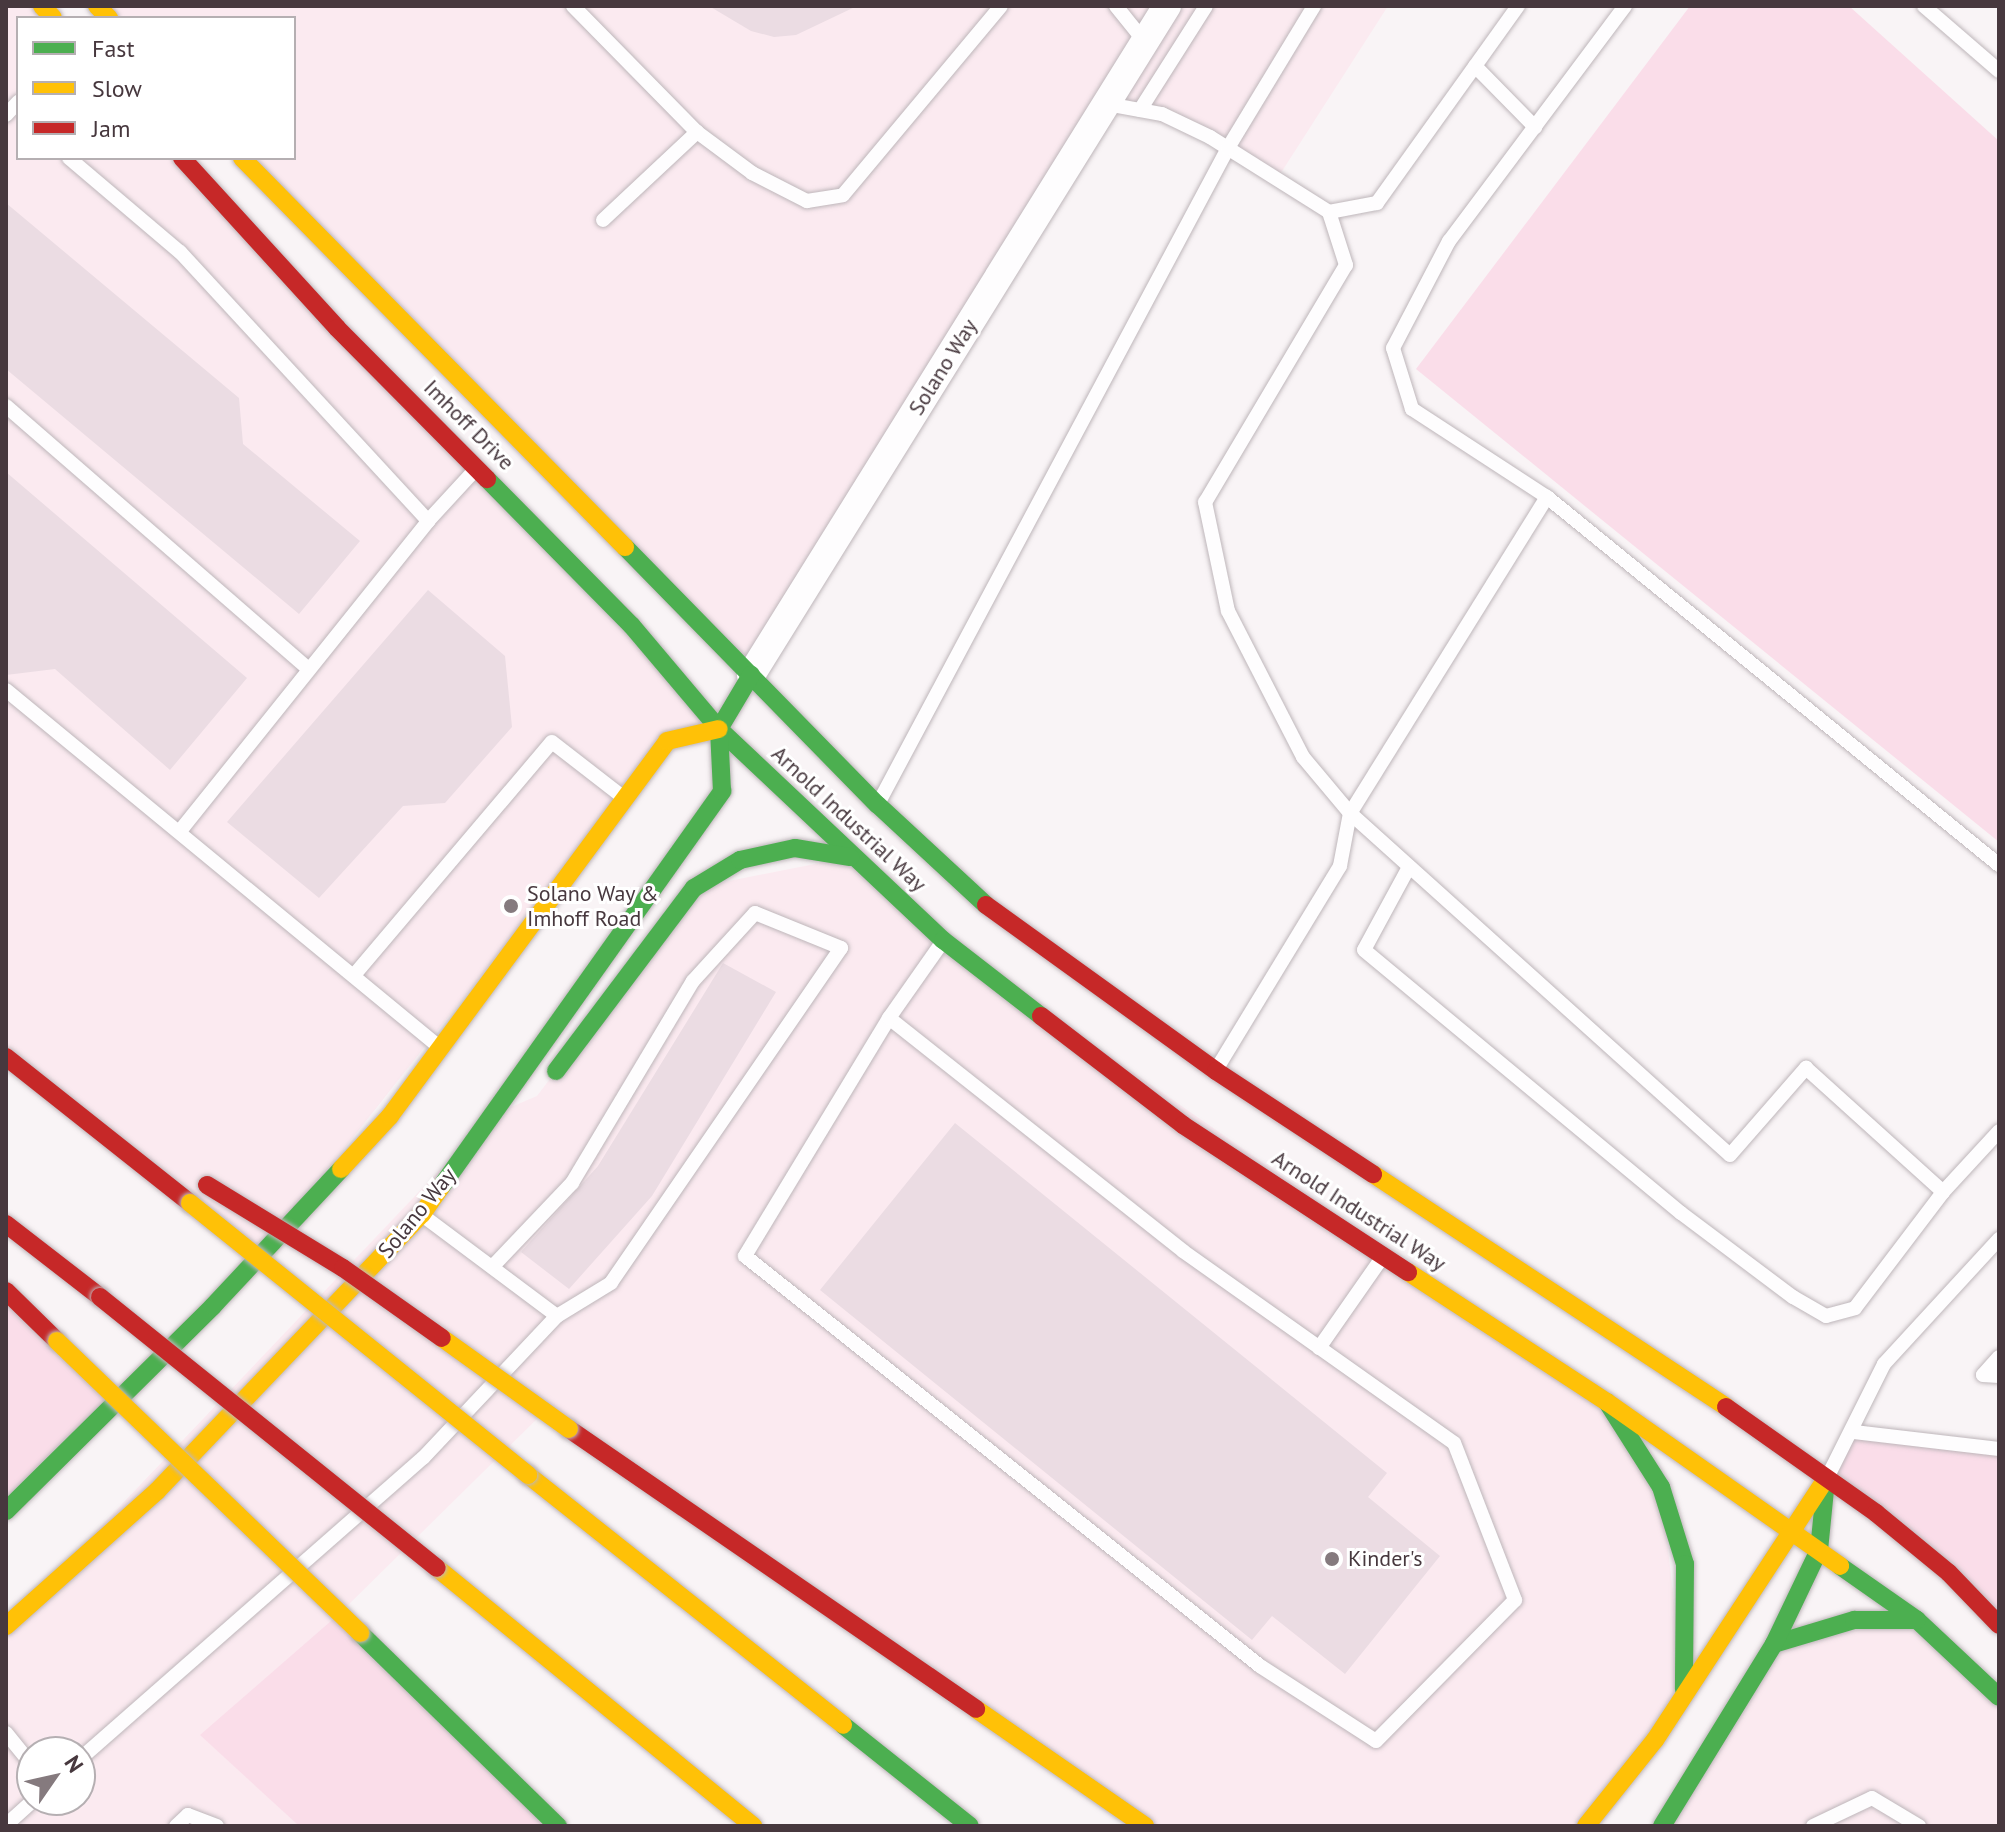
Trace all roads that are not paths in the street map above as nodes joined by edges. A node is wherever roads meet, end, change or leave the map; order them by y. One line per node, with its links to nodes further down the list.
1 (573, 6): 16 (lane)
2 (1001, 6): 16 (lane)
3 (1116, 6): 10 (lane)
4 (1167, 6): 10 (street, Solano Way)
5 (1206, 6): 14 (lane)
6 (1314, 6): 17 (lane)
7 (1518, 6): 11 (lane)
8 (1625, 6): 15 (lane)
9 (1924, 6): 12 (lane)
10 (1145, 42): 13 (street, Solano Way)
11 (1475, 66): 15 (lane); 21 (lane)
12 (1999, 71)
13 (1107, 104): 14 (lane); 28 (street, Solano Way)
14 (1140, 110): 17 (lane)
15 (1535, 127): 25 (lane)
16 (697, 132): 22 (lane)
17 (1228, 148): 21 (lane); 32 (lane)
18 (71, 160): 26 (lane)
19 (184, 160): 24 (main road, Imhoff Drive)
20 (244, 160): 28 (main road, Imhoff Drive)
21 (1329, 212): 33 (lane)
22 (603, 220)
23 (6, 406): 27 (lane)
24 (477, 467): 26 (lane); 30 (main road, Imhoff Drive)
25 (1547, 497): 33 (lane); 36 (lane)
26 (428, 521): 27 (lane)
27 (309, 669): 34 (lane)
28 (751, 675): 30 (main road, Solano Way); 32 (main road, Arnold Industrial Way)
29 (6, 690): 34 (lane)
30 (719, 729): 31 (main road); 35 (main road, Arnold Industrial Way); 47 (main road, Solano Way)
31 (623, 797): 39 (lane); 41 (main road)
32 (878, 805): 43 (main road, Arnold Industrial Way)
33 (1350, 813): 37 (lane); 43 (lane)
34 (180, 831): 39 (lane)
35 (850, 857): 38 (main road, Arnold Industrial Way); 44 (main road)
36 (1999, 865)
37 (1409, 867): 49 (lane); 49 (lane)
38 (943, 940): 40 (lane); 53 (main road, Arnold Industrial Way)
39 (355, 974): 41 (lane)
40 (889, 1018): 57 (lane); 57 (lane)
41 (440, 1048): 64 (main road)
42 (6, 1057): 46 (main road)
43 (1216, 1071): 63 (main road, Arnold Industrial Way)
44 (546, 1084)
45 (525, 1101): 47 (main road)
46 (69, 1108): 78 (main road, bridge); 79 (main road, bridge)
47 (492, 1115): 50 (main road, Solano Way)
48 (1999, 1131): 49 (lane)
49 (1943, 1192)
50 (422, 1214): 54 (lane); 69 (main road, Solano Way)
51 (6, 1224): 77 (main road, bridge)
52 (1999, 1239): 61 (lane)
53 (1384, 1256): 57 (lane); 60 (main road, Arnold Industrial Way)
54 (493, 1266): 56 (lane); 56 (lane)
55 (6, 1291): 76 (main road, bridge)
56 (557, 1316): 73 (lane)
57 (1319, 1348)
58 (1999, 1357): 59 (lane)
59 (1999, 1376)
60 (1607, 1402): 65 (main road, Arnold Industrial Way); 71 (main road)
61 (1854, 1432): 62 (lane); 63 (lane)
62 (1999, 1449)
63 (1826, 1479): 65 (main road); 66 (main road); 68 (main road, Arnold Industrial Way)
64 (6, 1511)
65 (1793, 1533): 66 (main road, Arnold Industrial Way); 71 (main road)
66 (1819, 1550): 67 (main road, Arnold Industrial Way); 70 (main road)
67 (1917, 1620): 70 (main road); 72 (main road, Arnold Industrial Way)
68 (1999, 1625)
69 (6, 1626)
70 (1774, 1644): 81 (main road)
71 (1684, 1692): 80 (main road)
72 (1999, 1697)
73 (96, 1745)
74 (176, 1826): 75 (lane)
75 (217, 1826)
76 (558, 1826)
77 (753, 1826)
78 (970, 1826)
79 (1145, 1826)
80 (1586, 1826)
81 (1662, 1826)
82 (1813, 1826): 83 (lane)
83 (1919, 1826)

